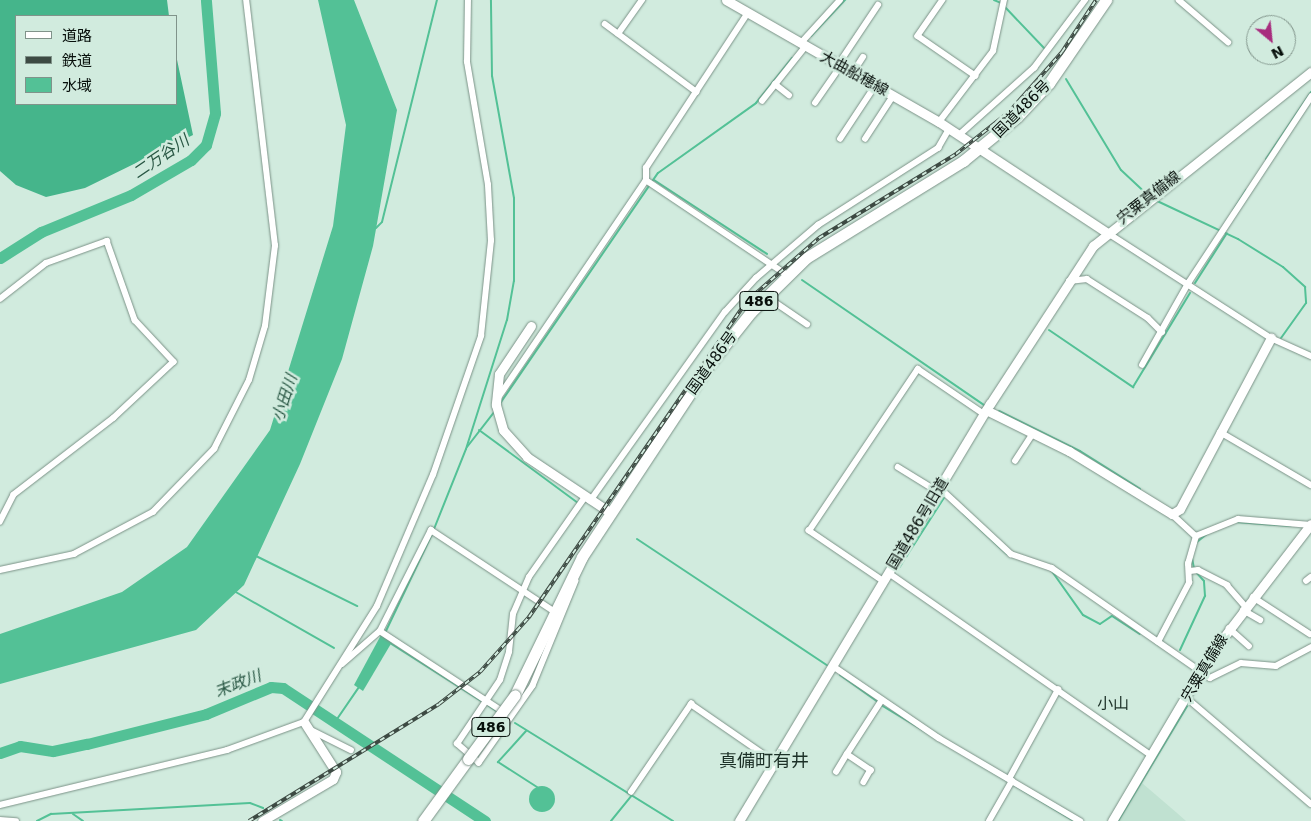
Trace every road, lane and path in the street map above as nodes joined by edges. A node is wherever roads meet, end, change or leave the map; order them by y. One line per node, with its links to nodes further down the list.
1 (246, 0): 65 (street)
2 (468, 0): 79 (street)
3 (642, 0): 14 (street)
4 (726, 0): 12 (street, 大曲船穂線)
5 (840, 0): 16 (street)
6 (943, 0): 21 (street)
7 (1085, 0): 32 (street)
8 (1106, 0): 35 (highway, 国道486号 / 486)
9 (1179, 0): 15 (street)
10 (1003, 3): 21 (street)
11 (878, 5): 18 (street)
12 (748, 13): 16 (street, 大曲船穂線); 24 (street)
13 (605, 24): 14 (street)
14 (618, 34): 24 (street)
15 (1228, 42)
16 (803, 45): 18 (street, 大曲船穂線); 22 (street)
17 (863, 57): 20 (street)
18 (839, 66): 20 (street, 大曲船穂線); 29 (street)
19 (1311, 72): 37 (street, 宍粟真備線)
20 (852, 74): 23 (street, 大曲船穂線)
21 (976, 76): 30 (street)
22 (776, 84): 25 (street); 27 (street)
23 (875, 86): 26 (street, 大曲船穂線); 33 (street)
24 (697, 92): 36 (street)
25 (789, 94)
26 (893, 96): 30 (street, 大曲船穂線); 34 (street)
27 (762, 101)
28 (1310, 101): 41 (street)
29 (815, 103)
30 (938, 122): 31 (street, 大曲船穂線)
31 (949, 129): 32 (street, 大曲船穂線); 38 (street)
32 (959, 135): 35 (street, 大曲船穂線)
33 (840, 139)
34 (865, 139)
35 (981, 148): 37 (street, 宍粟真備線); 39 (highway, 国道486号 / 486)
36 (646, 180): 38 (street); 50 (street)
37 (1106, 232): 40 (street, 国道486号旧道); 41 (street)
38 (771, 263): 39 (street); 58 (street)
39 (786, 274): 42 (highway, 国道486号 / 486)
40 (1069, 281): 46 (street); 51 (street, 国道486号旧道)
41 (1189, 282): 46 (street); 47 (street)
42 (764, 295): 44 (street); 59 (highway, 国道486号 / 486)
43 (0, 299): 61 (street)
44 (807, 324)
45 (531, 326): 50 (street)
46 (1162, 332): 49 (street)
47 (1271, 338): 48 (street); 52 (street)
48 (1311, 356)
49 (1142, 365)
50 (497, 406): 58 (street)
51 (985, 412): 53 (street); 57 (street, 国道486号旧道); 67 (street)
52 (1220, 432): 56 (street); 60 (street)
53 (1032, 433): 54 (street); 60 (street)
54 (1015, 461)
55 (898, 467): 57 (street)
56 (1311, 485)
57 (939, 490): 67 (street, 国道486号旧道); 76 (street)
58 (587, 499): 59 (street); 68 (street)
59 (611, 513): 64 (highway, 国道486号 / 486)
60 (1172, 514): 63 (street)
61 (0, 522)
62 (1311, 525): 63 (street); 69 (street, 宍粟真備線)
63 (1196, 536): 66 (street)
64 (582, 557): 71 (highway, 国道486号 / 486); 86 (street)
65 (0, 570)
66 (1190, 571): 70 (street); 76 (street)
67 (886, 578): 80 (street, 国道486号旧道); 82 (street)
68 (524, 591): 71 (street); 74 (street); 84 (street)
69 (1252, 597): 70 (street, 宍粟真備線); 75 (street)
70 (1244, 608): 72 (street); 73 (street, 宍粟真備線)
71 (554, 611): 101 (highway, 国道486号 / 486, bridge)
72 (1260, 620)
73 (1229, 628): 77 (street); 81 (street, 宍粟真備線)
74 (384, 633): 79 (street); 84 (street)
75 (1310, 634)
76 (1158, 642): 81 (street)
77 (1249, 646)
78 (1311, 647): 81 (street)
79 (342, 664): 87 (street)
80 (833, 666): 85 (street); 91 (street, 国道486号旧道)
81 (1200, 672): 83 (street, 宍粟真備線)
82 (1058, 690): 90 (street); 94 (street)
83 (1187, 698): 90 (street, 宍粟真備線); 96 (street)
84 (488, 701): 86 (street); 86 (street)
85 (880, 702): 89 (street); 94 (street)
86 (512, 718)
87 (307, 723): 88 (street); 97 (street); 99 (street)
88 (351, 750)
89 (847, 754): 92 (street); 93 (street)
90 (1152, 756): 105 (street, 宍粟真備線)
91 (775, 762): 95 (street); 102 (street, 国道486号旧道)
92 (836, 772)
93 (864, 782)
94 (1010, 782): 103 (street); 104 (street)
95 (631, 792)
96 (1311, 804)
97 (0, 805)
98 (0, 820): 100 (street)
99 (270, 820)
100 (16, 821)
101 (423, 821)
102 (738, 821)
103 (989, 821)
104 (1080, 821)
105 (1112, 821)

